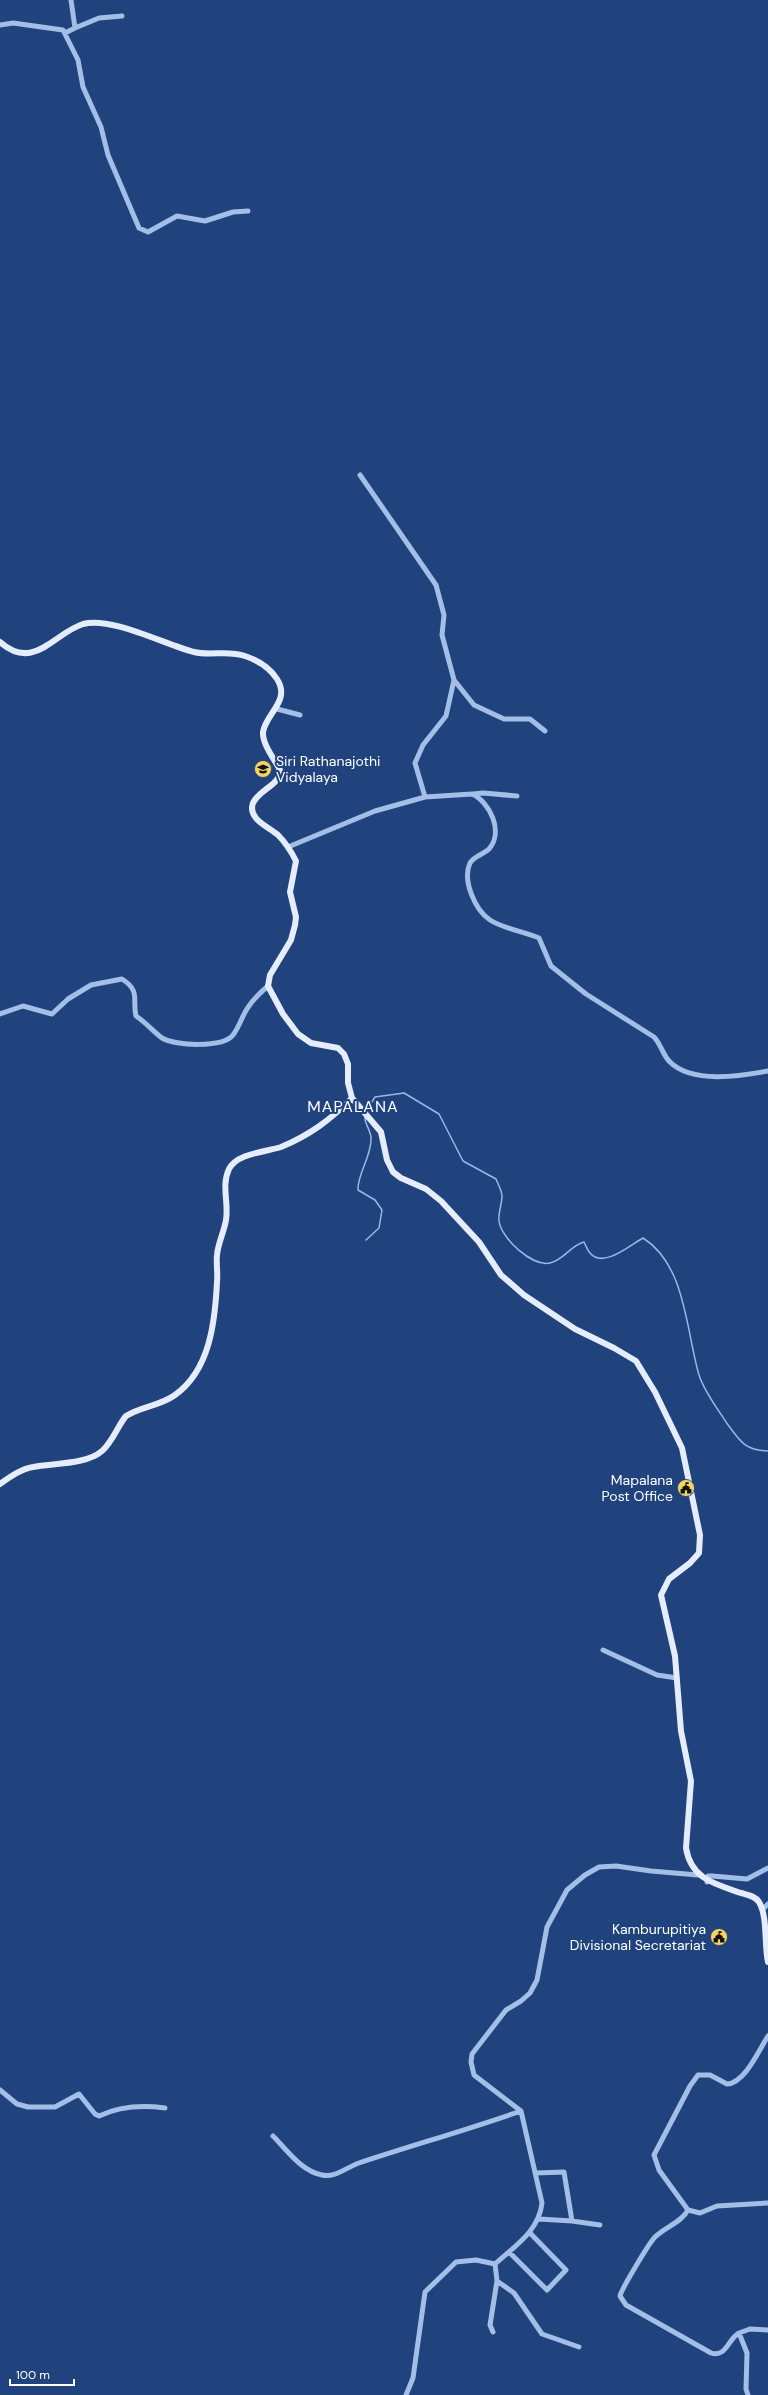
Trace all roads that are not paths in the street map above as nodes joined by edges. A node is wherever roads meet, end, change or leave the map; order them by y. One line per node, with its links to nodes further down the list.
1 (71, 0): 4 (street)
2 (122, 16): 4 (street)
3 (0, 25): 5 (street)
4 (75, 28): 5 (street)
5 (65, 33): 6 (street)
6 (248, 211)
7 (360, 475): 9 (street)
8 (0, 642): 10 (main road)
9 (454, 680): 12 (street); 15 (street)
10 (277, 709): 11 (street); 16 (main road)
11 (300, 715)
12 (544, 731)
13 (472, 794): 14 (street); 15 (street); 19 (street)
14 (517, 796)
15 (425, 797): 16 (street)
16 (288, 847): 17 (main road)
17 (268, 986): 18 (street); 20 (main road)
18 (0, 1014)
19 (768, 1071)
20 (352, 1098): 21 (main road); 23 (main road)
21 (0, 1484)
22 (603, 1650): 23 (street)
23 (677, 1678): 25 (main road)
24 (768, 1868): 26 (street)
25 (698, 1875): 26 (main road); 33 (street)
26 (707, 1882): 28 (main road)
27 (768, 1904): 28 (street)
28 (763, 1909): 29 (main road)
29 (768, 1962)
30 (768, 2036): 37 (street)
31 (0, 2090): 32 (street)
32 (165, 2108)
33 (521, 2111): 34 (street); 35 (street)
34 (273, 2136)
35 (536, 2173): 38 (street); 39 (street)
36 (768, 2203): 37 (street)
37 (688, 2210): 47 (street)
38 (539, 2219): 39 (street); 41 (street)
39 (572, 2221): 40 (street)
40 (600, 2225)
41 (530, 2233): 42 (street); 42 (street)
42 (509, 2252): 43 (street)
43 (495, 2264): 44 (street); 49 (street)
44 (497, 2281): 46 (street); 48 (street)
45 (768, 2330): 47 (street)
46 (493, 2332)
47 (739, 2333): 50 (street)
48 (579, 2347)
49 (406, 2395)
50 (748, 2395)

